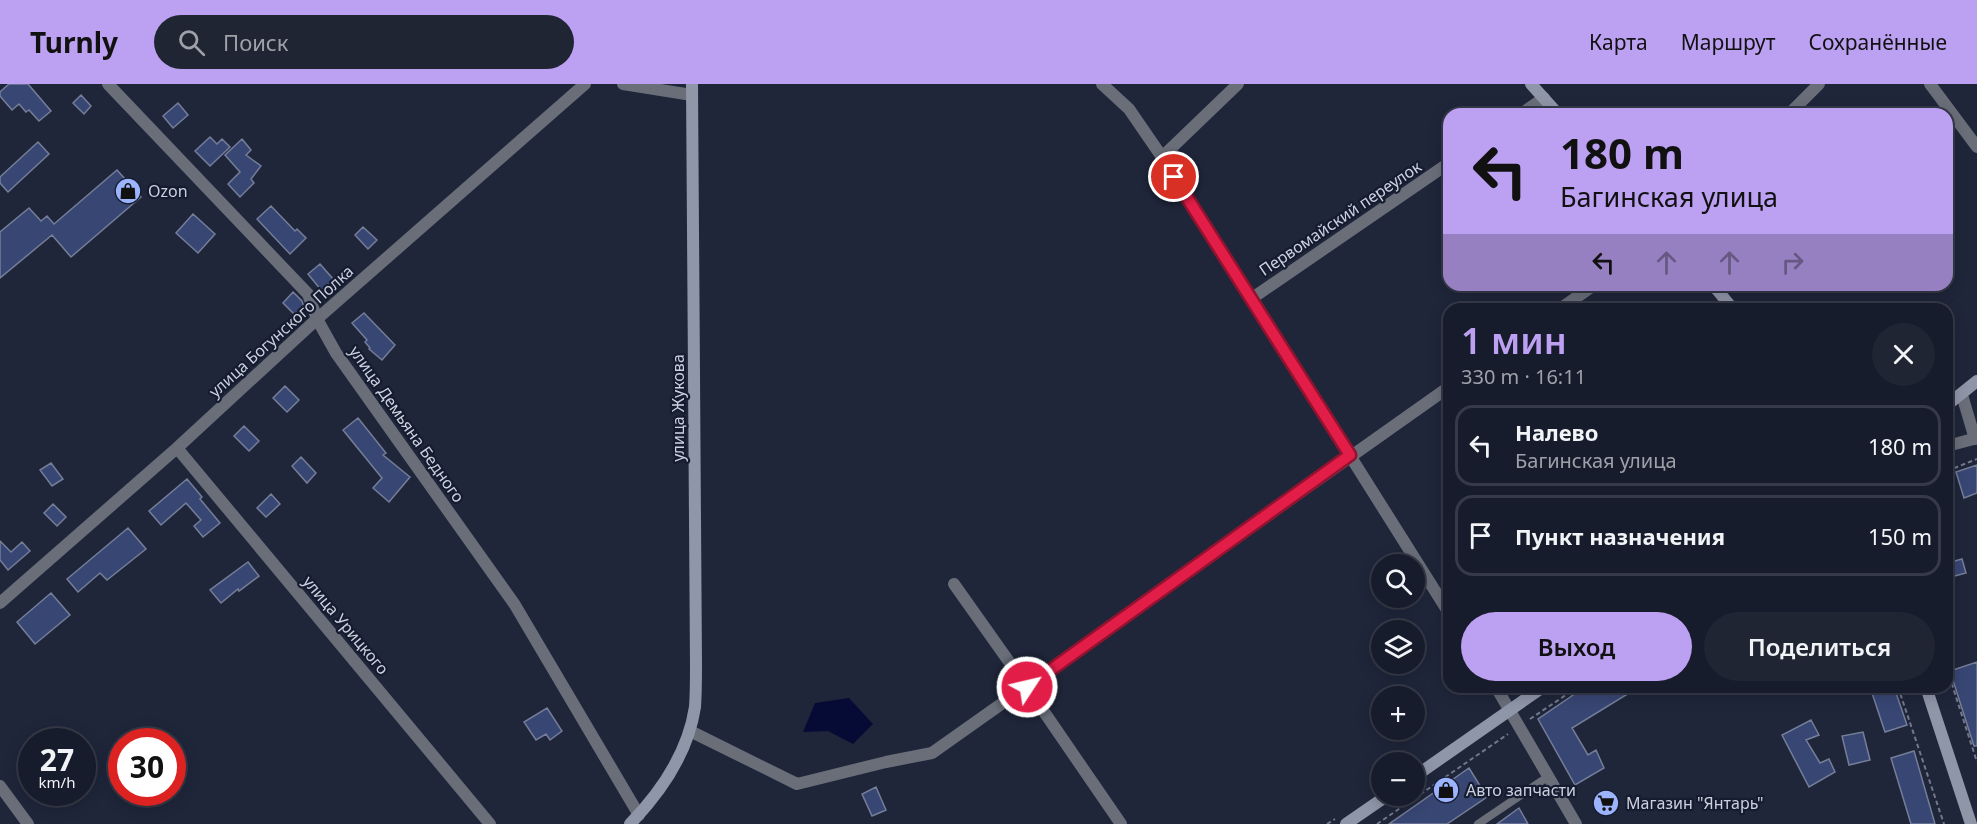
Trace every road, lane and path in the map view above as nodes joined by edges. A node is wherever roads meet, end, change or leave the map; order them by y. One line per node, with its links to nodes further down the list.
1 (108, 84): 24 (street, улица Демьяна Бедного)
2 (585, 84): 24 (street, улица Богунского Полка)
3 (623, 84): 9 (street)
4 (1102, 84): 17 (street)
5 (1238, 84): 17 (street)
6 (1531, 84): 10 (main road)
7 (1819, 84): 13 (street)
8 (1930, 84): 14 (street)
9 (692, 90): 47 (main road, улица Жукова)
10 (1544, 99): 11 (street); 12 (main road)
11 (1530, 108)
12 (1552, 108)
13 (1795, 108)
14 (1948, 108)
15 (1953, 115): 16 (street)
16 (1977, 147)
17 (1162, 157): 21 (street)
18 (1443, 167): 21 (street, Первомайский переулок)
19 (1586, 291): 22 (street)
20 (1718, 291): 23 (main road)
21 (1251, 299): 32 (street)
22 (1568, 303)
23 (1727, 303)
24 (317, 319): 31 (street, улица Богунского Полка); 53 (street, улица Демьяна Бедного)
25 (1977, 381): 27 (main road)
26 (1443, 391): 32 (street)
27 (1962, 395): 28 (main road); 29 (street)
28 (1953, 401)
29 (1976, 439): 30 (street)
30 (1953, 445)
31 (177, 448): 36 (street, улица Богунского Полка); 55 (street, улица Урицкого)
32 (1350, 455): 37 (street); 38 (street)
33 (1977, 459): 34 (path)
34 (1953, 469)
35 (954, 584): 38 (street)
36 (0, 603)
37 (1443, 603)
38 (1027, 687): 47 (street); 56 (street)
39 (1953, 688): 48 (path)
40 (1500, 693): 45 (street)
41 (1534, 693): 45 (main road)
42 (1569, 693): 46 (path)
43 (1900, 693): 61 (path)
44 (1928, 693): 62 (main road)
45 (1510, 710): 46 (street); 49 (main road)
46 (1519, 727): 50 (street); 58 (path)
47 (690, 731): 53 (main road, улица Жукова)
48 (1977, 762)
49 (1425, 769)
50 (1549, 776): 59 (lane); 60 (street)
51 (0, 786): 54 (street)
52 (1372, 806): 57 (main road)
53 (634, 820)
54 (28, 824)
55 (490, 824)
56 (1121, 824)
57 (1346, 824)
58 (1377, 824)
59 (1479, 824)
60 (1576, 824)
61 (1944, 824)
62 (1971, 824)

